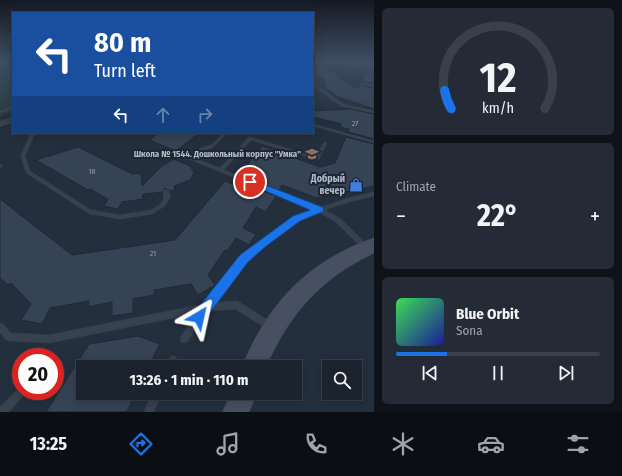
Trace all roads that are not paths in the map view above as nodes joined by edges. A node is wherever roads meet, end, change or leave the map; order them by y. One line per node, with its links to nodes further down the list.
1 (364, 84): 3 (lane)
2 (314, 85): 6 (lane)
3 (374, 86)
4 (12, 108): 5 (lane)
5 (0, 112)
6 (374, 112)
7 (12, 120): 8 (street)
8 (0, 124)
9 (314, 125): 12 (lane)
10 (33, 134): 15 (lane)
11 (225, 134): 14 (lane)
12 (374, 142)
13 (325, 143): 14 (lane)
14 (221, 170): 17 (lane)
15 (166, 191)
16 (374, 194): 17 (lane)
17 (319, 210): 18 (lane); 19 (lane)
18 (370, 246): 21 (main road)
19 (206, 307): 20 (lane); 21 (lane); 22 (lane)
20 (0, 327)
21 (273, 329): 23 (main road)
22 (184, 339)
23 (258, 360)
24 (13, 400): 27 (lane)
25 (154, 400): 28 (lane)
26 (241, 400): 29 (main road)
27 (2, 412)
28 (149, 412)
29 (236, 412)

